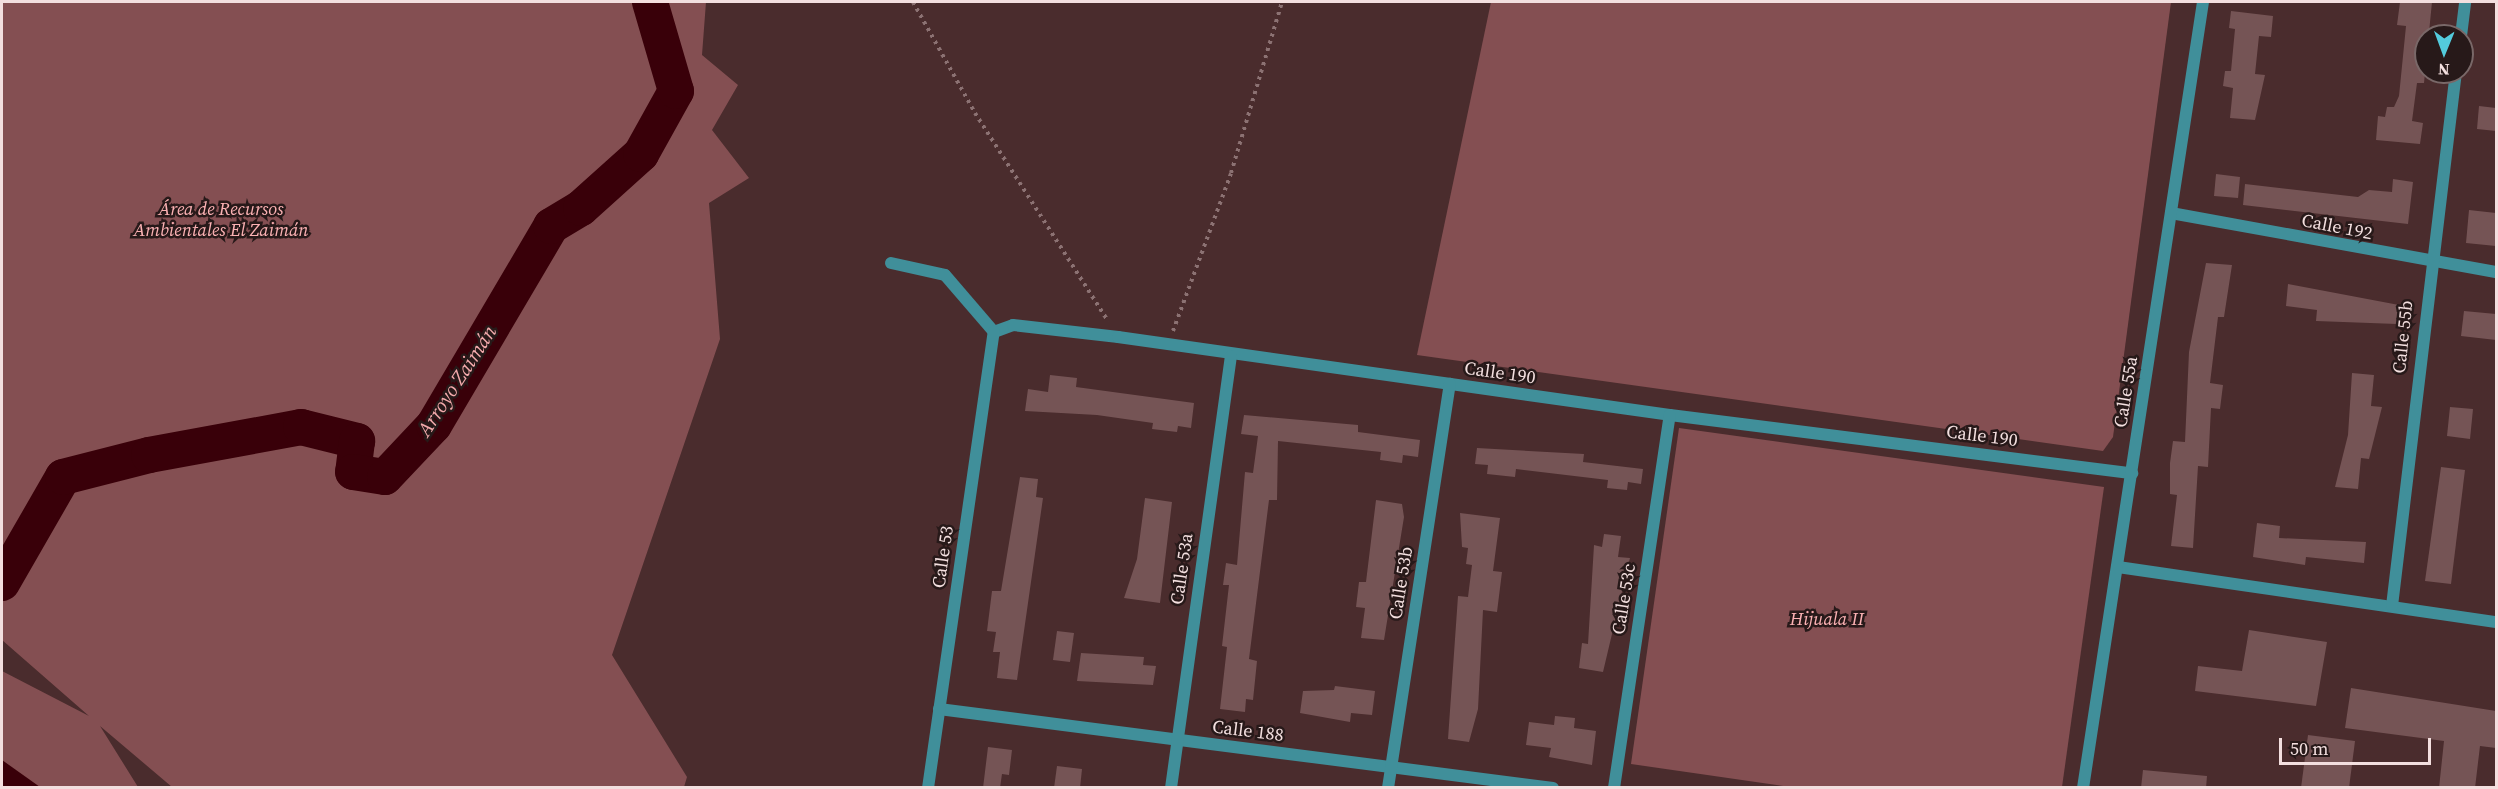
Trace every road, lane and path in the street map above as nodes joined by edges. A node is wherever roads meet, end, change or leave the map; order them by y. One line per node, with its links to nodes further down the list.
1 (913, 2): 12 (path)
2 (1282, 2): 13 (path)
3 (2204, 2): 7 (street, Calle 55a)
4 (2466, 2): 5 (street)
5 (2463, 24)
6 (2454, 84): 9 (street, Calle 55b)
7 (2171, 213): 9 (street, Calle 192); 17 (street, Calle 55a)
8 (891, 263): 11 (street)
9 (2429, 263): 10 (street, Calle 192); 19 (street, Calle 55b)
10 (2496, 272)
11 (994, 332): 12 (street, Calle 190); 21 (street, Calle 53)
12 (1118, 337): 13 (street, Calle 190)
13 (1168, 345): 14 (street, Calle 190)
14 (1231, 356): 15 (street, Calle 190); 22 (street, Calle 53a)
15 (1450, 384): 16 (street, Calle 190); 23 (street, Calle 53b)
16 (1670, 416): 17 (street, Calle 190); 28 (street, Calle 53c)
17 (2132, 473): 18 (street, Calle 55a)
18 (2118, 567): 19 (street); 29 (street, Calle 55a)
19 (2392, 606): 20 (street)
20 (2496, 622)
21 (939, 709): 22 (street, Calle 188); 24 (street, Calle 53)
22 (1176, 740): 23 (street, Calle 188); 25 (street, Calle 53a)
23 (1390, 768): 26 (street, Calle 53b); 27 (street, Calle 188)
24 (928, 788)
25 (1171, 788)
26 (1388, 788)
27 (1553, 788)
28 (1614, 788)
29 (2082, 788)

